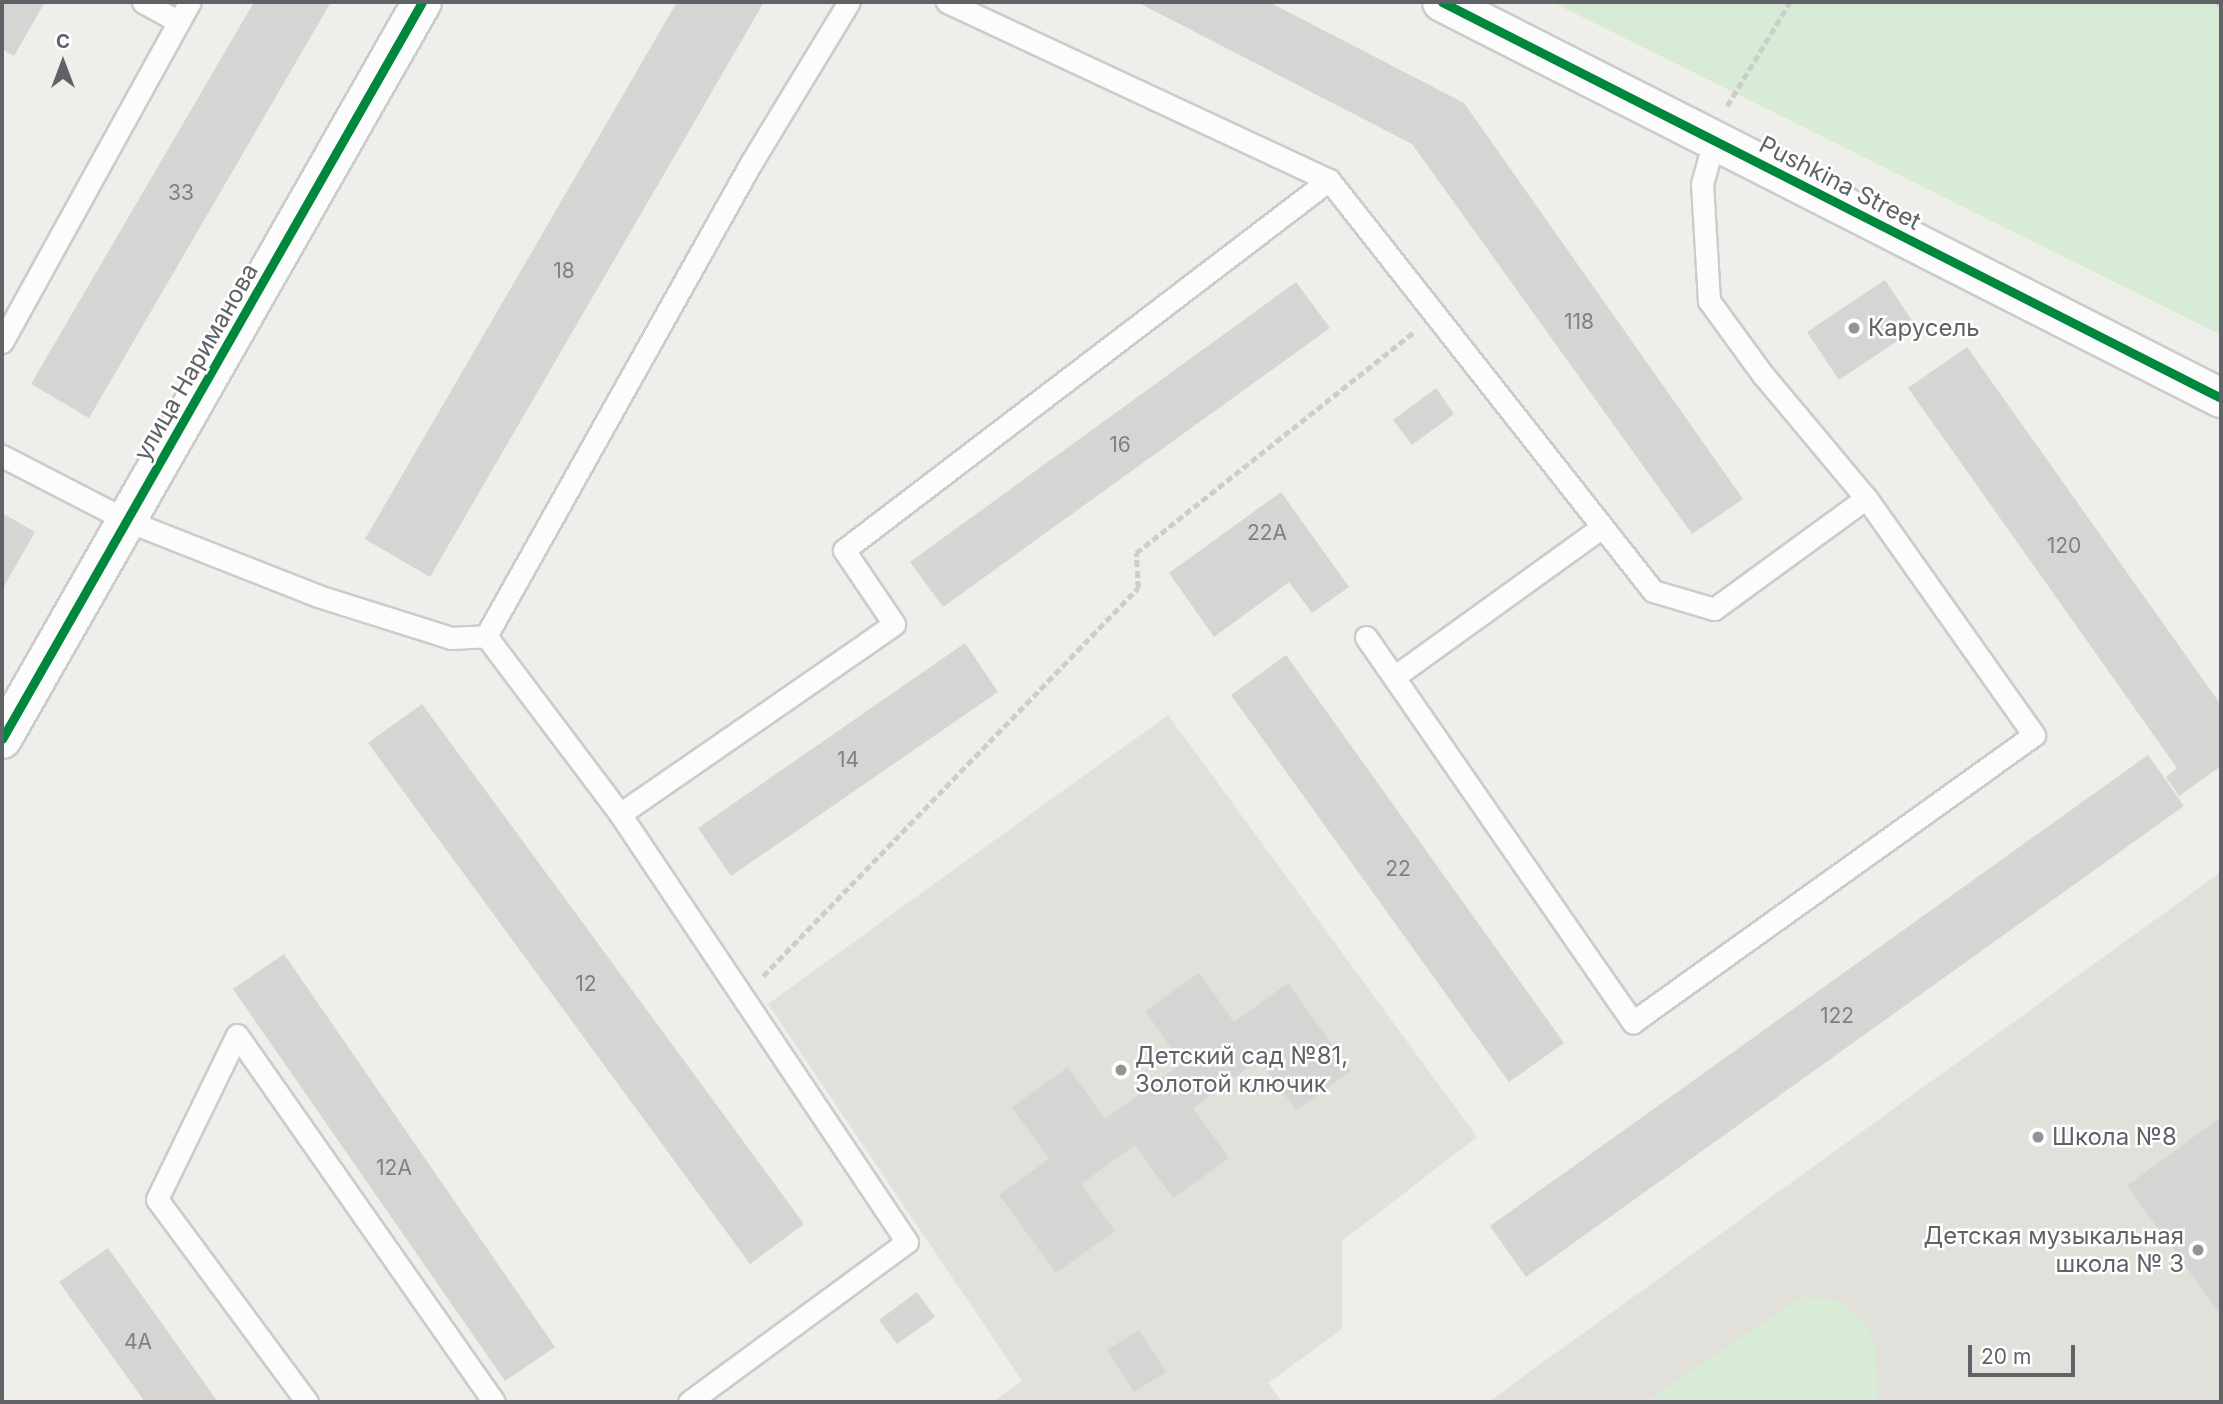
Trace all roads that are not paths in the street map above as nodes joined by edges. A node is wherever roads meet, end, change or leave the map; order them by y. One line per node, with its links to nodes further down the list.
1 (143, 2): 7 (lane)
2 (190, 2): 7 (lane)
3 (422, 2): 14 (street, улица Нариманова)
4 (849, 2): 16 (lane)
5 (947, 2): 9 (lane)
6 (1442, 2): 8 (street, Pushkina Street)
7 (179, 22): 10 (lane)
8 (1711, 139): 11 (street, Pushkina Street); 13 (lane)
9 (1329, 180): 15 (lane); 20 (lane)
10 (2, 342)
11 (2221, 398)
12 (2, 456): 14 (lane)
13 (1866, 498): 15 (lane); 18 (lane)
14 (128, 521): 16 (lane); 19 (street, улица Нариманова)
15 (1602, 527): 18 (lane)
16 (486, 636): 20 (lane)
17 (1366, 637): 18 (lane)
18 (1394, 677)
19 (2, 739)
20 (620, 814): 23 (lane)
21 (307, 1402): 22 (lane)
22 (494, 1402)
23 (689, 1402)

